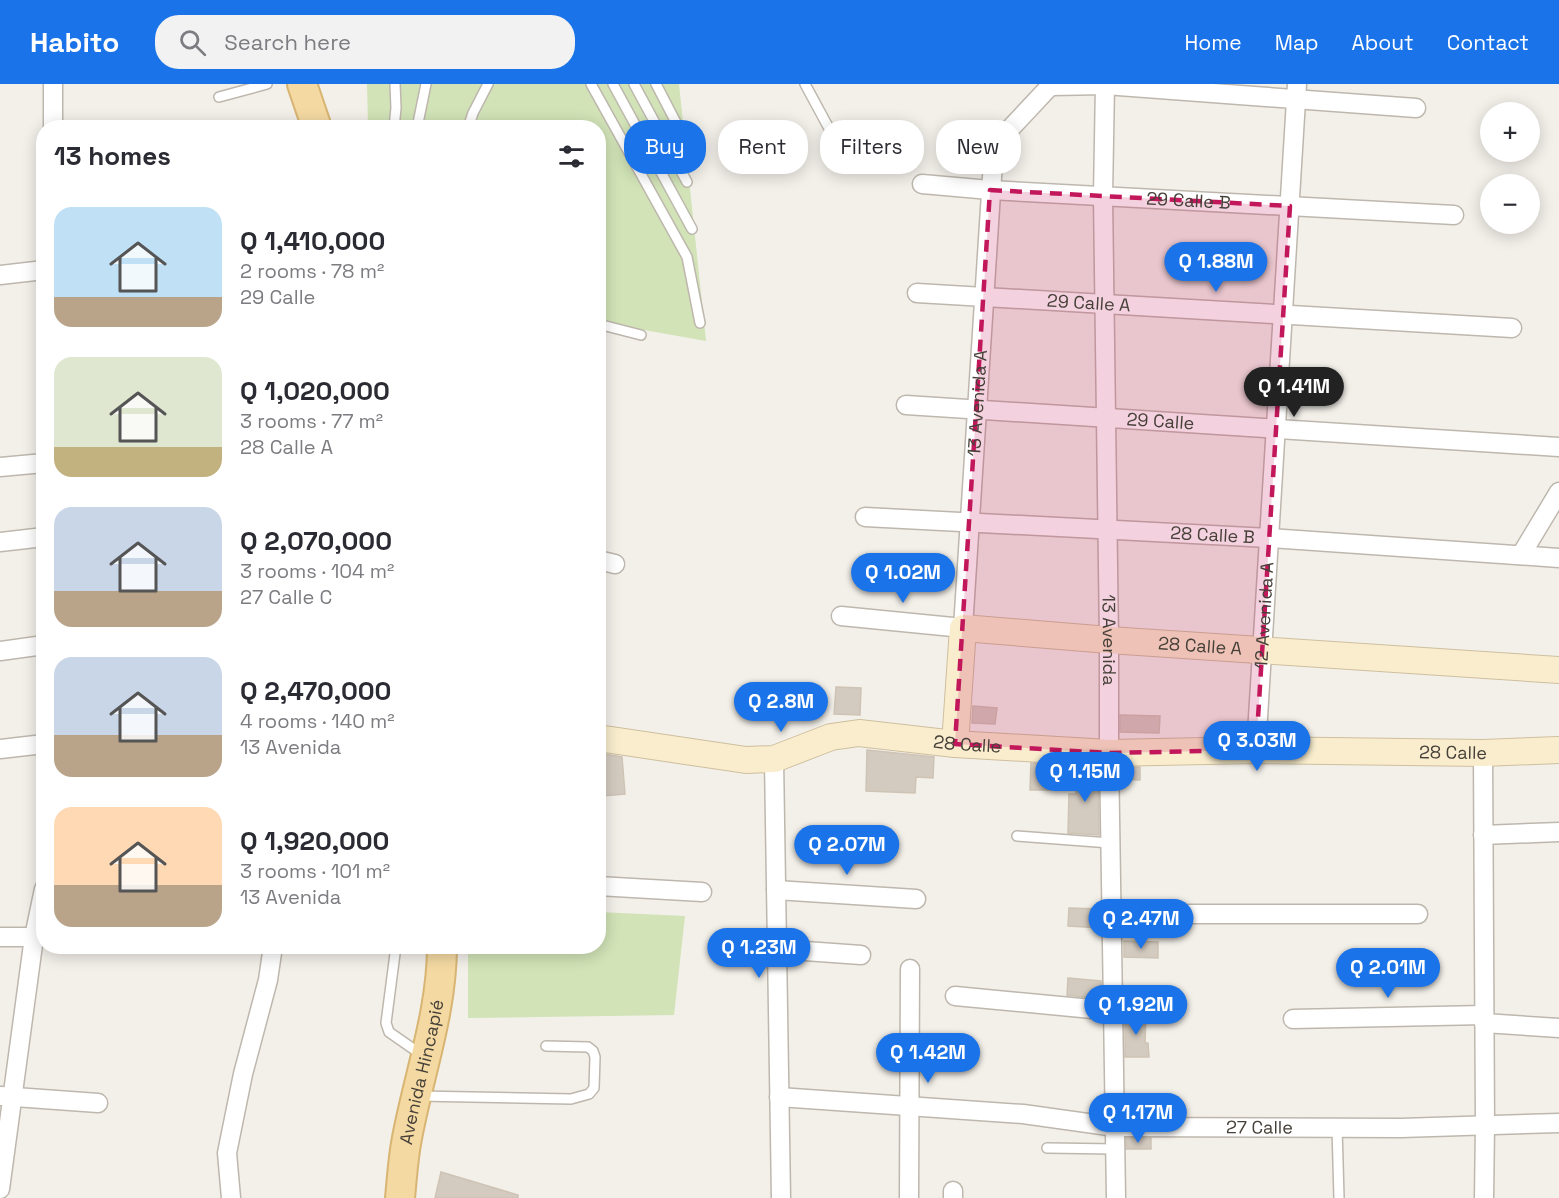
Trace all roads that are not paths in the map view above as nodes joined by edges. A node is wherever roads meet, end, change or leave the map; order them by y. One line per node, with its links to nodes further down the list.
1 (53, 84): 17 (street)
2 (267, 84): 15 (lane)
3 (302, 84): 18 (main road)
4 (395, 84): 19 (lane)
5 (426, 84): 20 (lane)
6 (591, 84): 32 (lane)
7 (633, 84): 13 (lane); 23 (lane)
8 (656, 84): 24 (lane)
9 (806, 84): 25 (lane)
10 (1105, 84): 11 (street); 14 (street); 33 (street, 13 Avenida)
11 (1052, 85): 31 (street, 13 Avenida A)
12 (486, 86): 21 (lane)
13 (615, 88): 22 (lane)
14 (1296, 91): 16 (street); 34 (street, 12 Avenida A)
15 (219, 97)
16 (1416, 108)
17 (53, 120)
18 (313, 120)
19 (395, 120)
20 (419, 120)
21 (471, 120)
22 (632, 120)
23 (653, 120)
24 (675, 120)
25 (825, 120)
26 (662, 174): 30 (lane)
27 (683, 174): 28 (lane)
28 (687, 182)
29 (922, 184): 31 (street, 29 Calle B)
30 (668, 185): 32 (lane); 36 (lane)
31 (990, 190): 33 (street, 29 Calle B); 40 (street, 13 Avenida A)
32 (652, 193): 43 (lane)
33 (1103, 196): 34 (street, 29 Calle B); 41 (street, 13 Avenida)
34 (1290, 206): 35 (street, 29 Calle B); 42 (street, 12 Avenida A)
35 (1454, 215)
36 (692, 229)
37 (36, 271): 38 (street)
38 (0, 275)
39 (918, 293): 40 (street, 29 Calle A)
40 (983, 297): 41 (street, 29 Calle A); 48 (street, 13 Avenida A)
41 (1106, 304): 42 (street, 29 Calle A); 49 (street, 13 Avenida)
42 (1283, 315): 45 (street, 29 Calle A); 50 (street, 12 Avenida A)
43 (700, 323)
44 (606, 326): 46 (lane)
45 (1512, 328)
46 (641, 335)
47 (906, 405): 48 (street, 29 Calle)
48 (976, 409): 49 (street, 29 Calle); 56 (street, 13 Avenida A)
49 (1106, 419): 50 (street, 29 Calle); 57 (street, 13 Avenida)
50 (1276, 429): 51 (street, 29 Calle); 59 (street, 12 Avenida A)
51 (1559, 447)
52 (36, 464): 53 (street)
53 (0, 467)
54 (1559, 492): 61 (street)
55 (865, 517): 56 (street, 28 Calle B)
56 (969, 522): 57 (street, 28 Calle B); 64 (street, 13 Avenida A)
57 (1107, 530): 59 (street, 28 Calle B); 65 (street, 13 Avenida)
58 (36, 538): 60 (street)
59 (1269, 538): 61 (street, 28 Calle B); 67 (street, 12 Avenida A)
60 (0, 542)
61 (1521, 555): 62 (street, 28 Calle B)
62 (1559, 558)
63 (841, 616): 64 (street, 28 Calle A)
64 (963, 628): 65 (main road, 28 Calle A); 71 (main road, 13 Avenida A)
65 (1109, 640): 67 (main road, 28 Calle A); 76 (street, 13 Avenida)
66 (36, 646): 68 (street)
67 (1262, 650): 69 (main road, 28 Calle A); 74 (street, 12 Avenida A)
68 (0, 651)
69 (1559, 670)
70 (606, 739): 78 (main road, 28 Calle)
71 (955, 744): 76 (main road, 28 Calle); 78 (main road, 28 Calle)
72 (36, 745): 73 (street)
73 (0, 749)
74 (1256, 750): 76 (main road, 28 Calle); 77 (main road, 28 Calle)
75 (1559, 750): 77 (main road, 28 Calle)
76 (1108, 753): 82 (street, 13 Avenida)
77 (1483, 753): 80 (street)
78 (774, 759): 84 (street)
79 (1559, 832): 80 (street)
80 (1483, 835): 101 (street)
81 (1017, 836): 82 (lane)
82 (1110, 843): 87 (street, 13 Avenida)
83 (606, 886): 85 (street)
84 (776, 890): 86 (street); 91 (street)
85 (702, 892)
86 (916, 898)
87 (1112, 914): 88 (street); 99 (street, 13 Avenida)
88 (1418, 914)
89 (0, 937): 90 (street)
90 (36, 937)
91 (777, 949): 96 (street); 107 (street)
92 (36, 951): 105 (street)
93 (272, 954): 117 (street)
94 (395, 954): 104 (lane)
95 (442, 954): 104 (main road, Avenida Hincapié)
96 (861, 955)
97 (910, 969): 109 (street)
98 (955, 996): 99 (street)
99 (1113, 1011): 111 (street, 13 Avenida)
100 (1293, 1019): 101 (street)
101 (1484, 1019): 102 (street); 112 (street)
102 (1559, 1028)
103 (546, 1046): 106 (lane)
104 (425, 1058): 106 (main road, Avenida Hincapié)
105 (6, 1096): 108 (street); 116 (street)
106 (417, 1096): 118 (main road, Avenida Hincapié)
107 (779, 1097): 109 (street, 27 Calle); 119 (street)
108 (98, 1103)
109 (910, 1107): 111 (street, 27 Calle); 120 (street)
110 (1559, 1123): 112 (street, 27 Calle)
111 (1116, 1126): 113 (street, 27 Calle); 115 (street, 13 Avenida)
112 (1485, 1126): 113 (street, 27 Calle); 123 (street)
113 (1337, 1127): 122 (lane)
114 (1047, 1148): 115 (lane)
115 (1116, 1149): 121 (street, 13 Avenida)
116 (0, 1189)
117 (231, 1198)
118 (400, 1198)
119 (781, 1198)
120 (909, 1198)
121 (1116, 1198)
122 (1339, 1198)
123 (1484, 1198)

